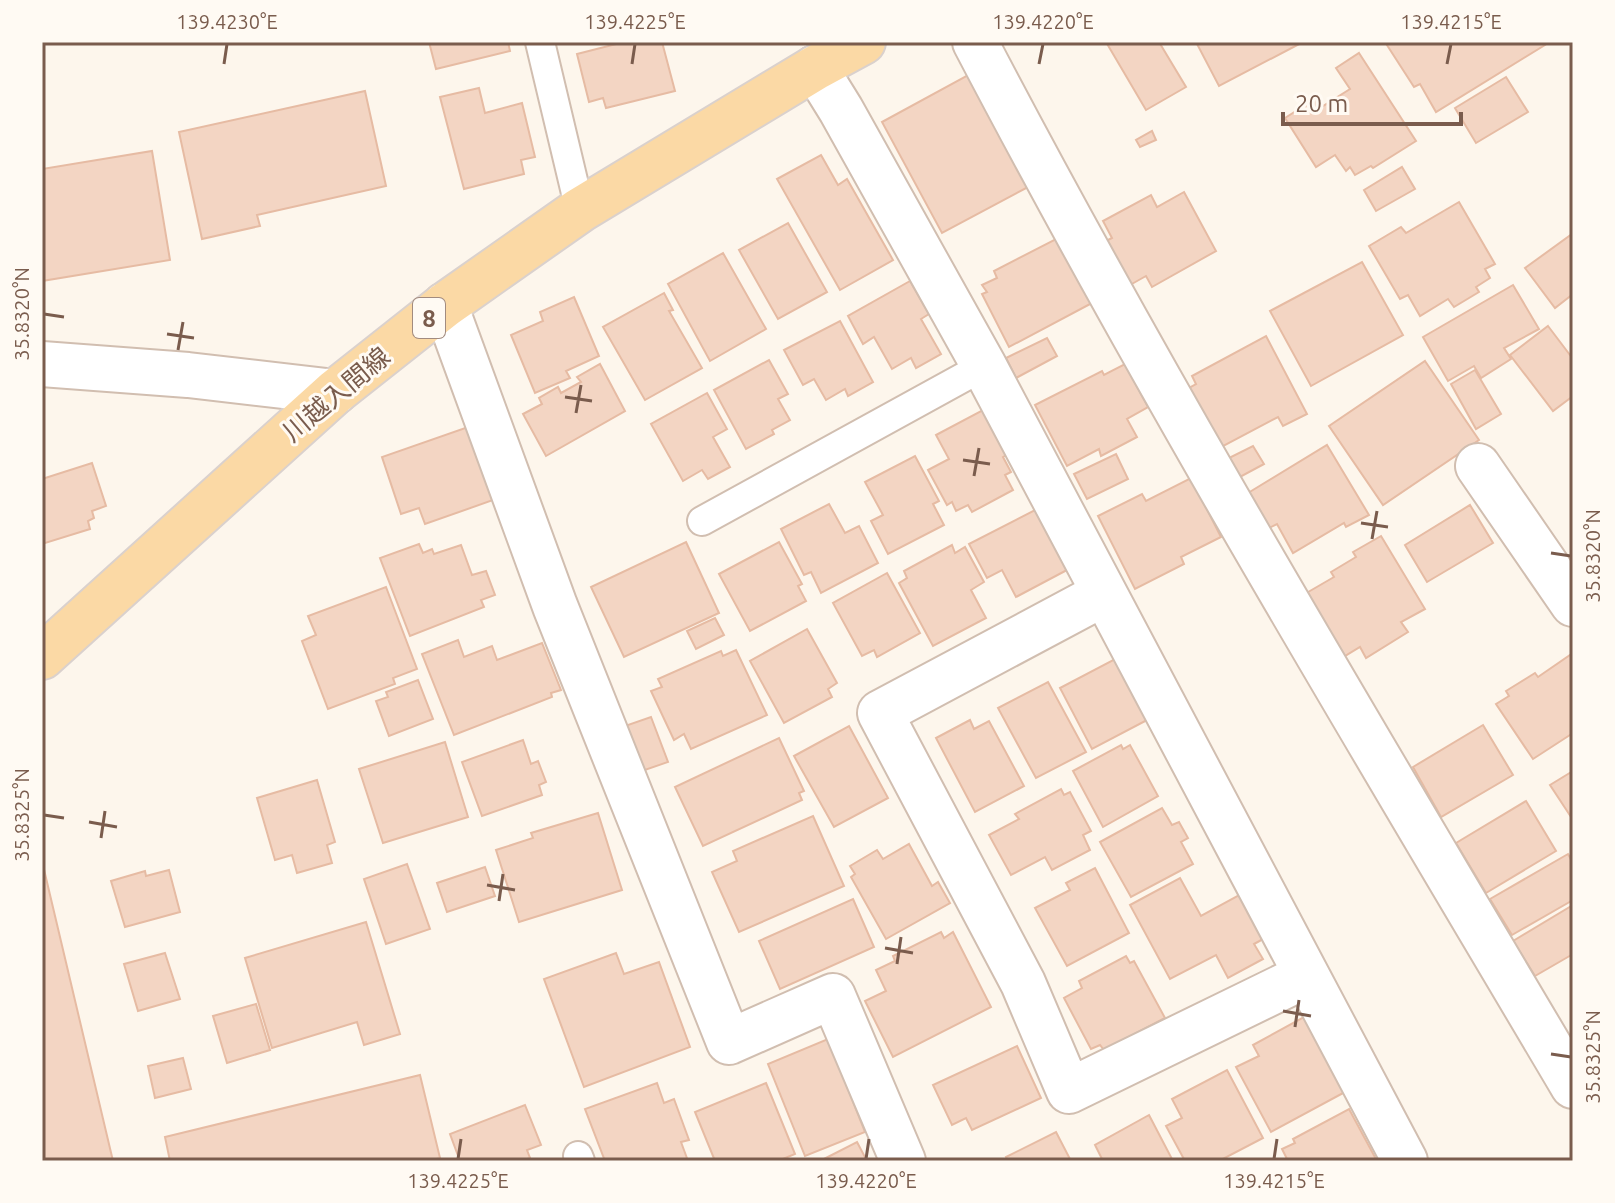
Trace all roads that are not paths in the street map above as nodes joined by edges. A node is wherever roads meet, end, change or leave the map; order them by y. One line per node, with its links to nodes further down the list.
1 (540, 42): 5 (lane)
2 (863, 42): 4 (main road, 川越入間線 / 8)
3 (975, 42): 16 (street)
4 (815, 68): 5 (main road, 川越入間線 / 8); 8 (street)
5 (580, 210): 6 (main road, 川越入間線 / 8)
6 (445, 305): 9 (main road, 川越入間線 / 8); 17 (street)
7 (42, 364): 9 (street)
8 (984, 366): 11 (lane); 12 (street)
9 (335, 392): 14 (main road, 川越入間線 / 8)
10 (1478, 466): 13 (street)
11 (702, 521)
12 (1103, 594): 15 (street); 15 (street)
13 (1573, 604)
14 (42, 657)
15 (1305, 976): 18 (street)
16 (1573, 1086)
17 (903, 1161)
18 (1405, 1161)

